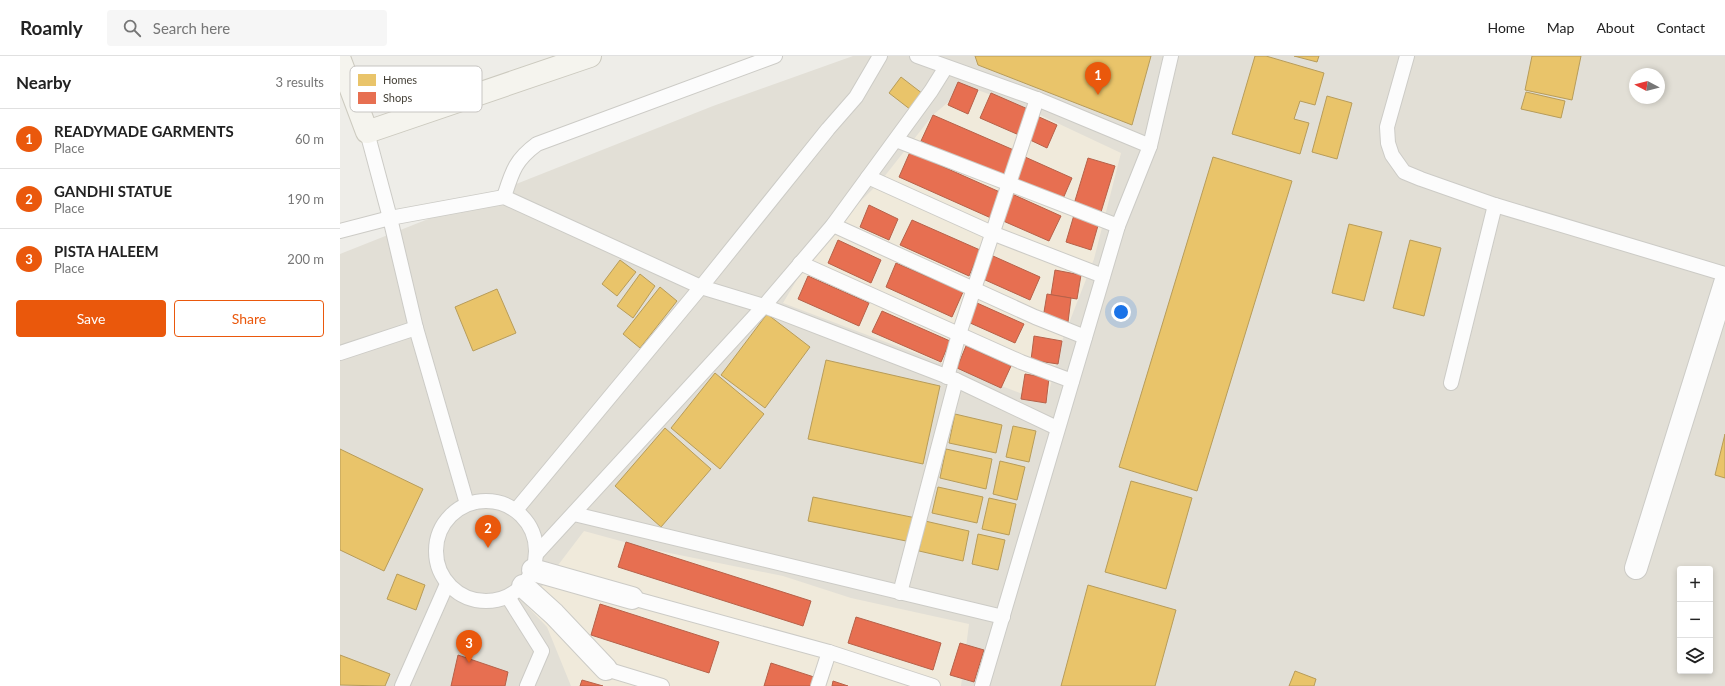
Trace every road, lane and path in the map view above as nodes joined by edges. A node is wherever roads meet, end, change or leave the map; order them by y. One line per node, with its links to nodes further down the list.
1 (590, 56): 10 (street)
2 (775, 56): 19 (lane)
3 (880, 56): 30 (lane)
4 (917, 56): 8 (lane)
5 (1171, 56): 16 (lane)
6 (1407, 56): 20 (lane)
7 (340, 60): 9 (street)
8 (946, 67): 11 (lane); 15 (lane)
9 (350, 87)
10 (482, 93)
11 (1037, 99): 16 (lane); 18 (lane)
12 (360, 112): 14 (street)
13 (426, 112): 14 (street)
14 (367, 132): 21 (lane)
15 (896, 140): 17 (lane); 18 (lane)
16 (1150, 146): 23 (lane)
17 (868, 177): 22 (lane); 25 (lane)
18 (1009, 184): 23 (lane); 25 (lane)
19 (504, 198): 21 (lane); 30 (lane)
20 (1495, 205): 27 (lane); 39 (lane)
21 (390, 218): 24 (lane); 33 (lane)
22 (833, 225): 26 (lane); 31 (lane)
23 (1118, 226): 28 (lane)
24 (340, 230)
25 (992, 233): 28 (lane); 31 (lane)
26 (800, 263): 32 (lane); 34 (lane)
27 (1725, 274)
28 (1103, 276): 35 (lane)
29 (1725, 283): 44 (street)
30 (701, 287): 32 (lane); 42 (lane)
31 (974, 289): 34 (lane); 35 (lane)
32 (764, 306): 37 (lane); 43 (lane)
33 (416, 328): 36 (lane); 41 (lane)
34 (959, 334): 37 (lane); 38 (lane)
35 (1085, 337): 38 (lane)
36 (340, 353)
37 (952, 378): 40 (lane); 47 (lane)
38 (1072, 381): 40 (lane)
39 (1450, 383)
40 (1058, 428): 49 (lane)
41 (467, 504): 42 (lane); 46 (lane)
42 (516, 510): 45 (lane)
43 (574, 514): 45 (lane); 47 (lane)
44 (1636, 568)
45 (525, 576): 46 (lane); 48 (street); 51 (street); 53 (lane)
46 (448, 584): 52 (lane)
47 (900, 593): 49 (lane)
48 (632, 598): 50 (lane)
49 (1003, 617): 57 (lane)
50 (829, 652): 55 (lane); 56 (lane)
51 (606, 669): 54 (lane)
52 (402, 686)
53 (527, 686)
54 (662, 686)
55 (818, 686)
56 (933, 686)
57 (982, 686)

